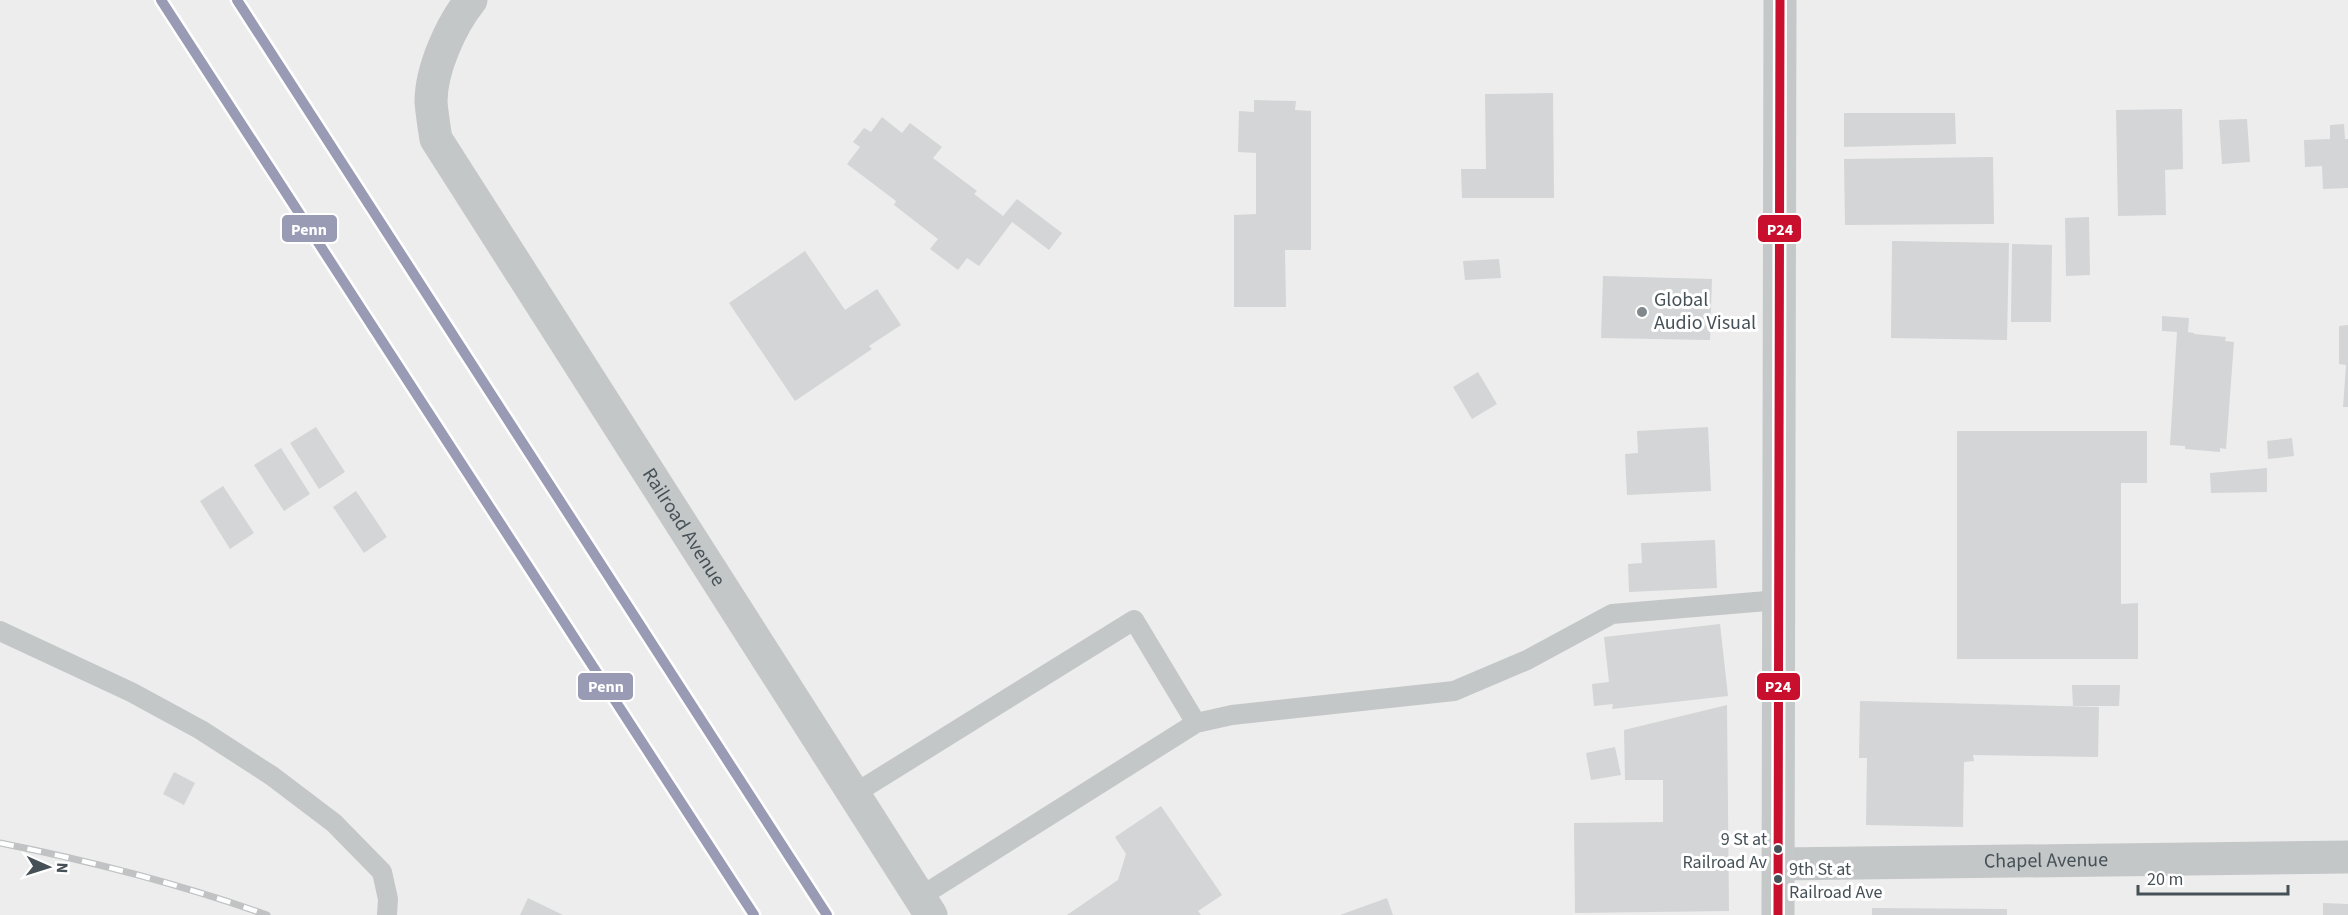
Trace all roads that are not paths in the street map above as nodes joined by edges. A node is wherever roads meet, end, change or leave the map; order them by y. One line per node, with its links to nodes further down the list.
1 (471, 0): 6 (street, Railroad Avenue)
2 (1780, 0): 3 (main road)
3 (1779, 600): 5 (lane); 8 (main road)
4 (0, 631): 10 (lane)
5 (1196, 723): 6 (lane); 9 (lane)
6 (854, 794): 9 (street, Railroad Avenue)
7 (2348, 857): 8 (street, Chapel Avenue)
8 (1779, 864): 11 (main road)
9 (925, 906)
10 (387, 915)
11 (1778, 915)

